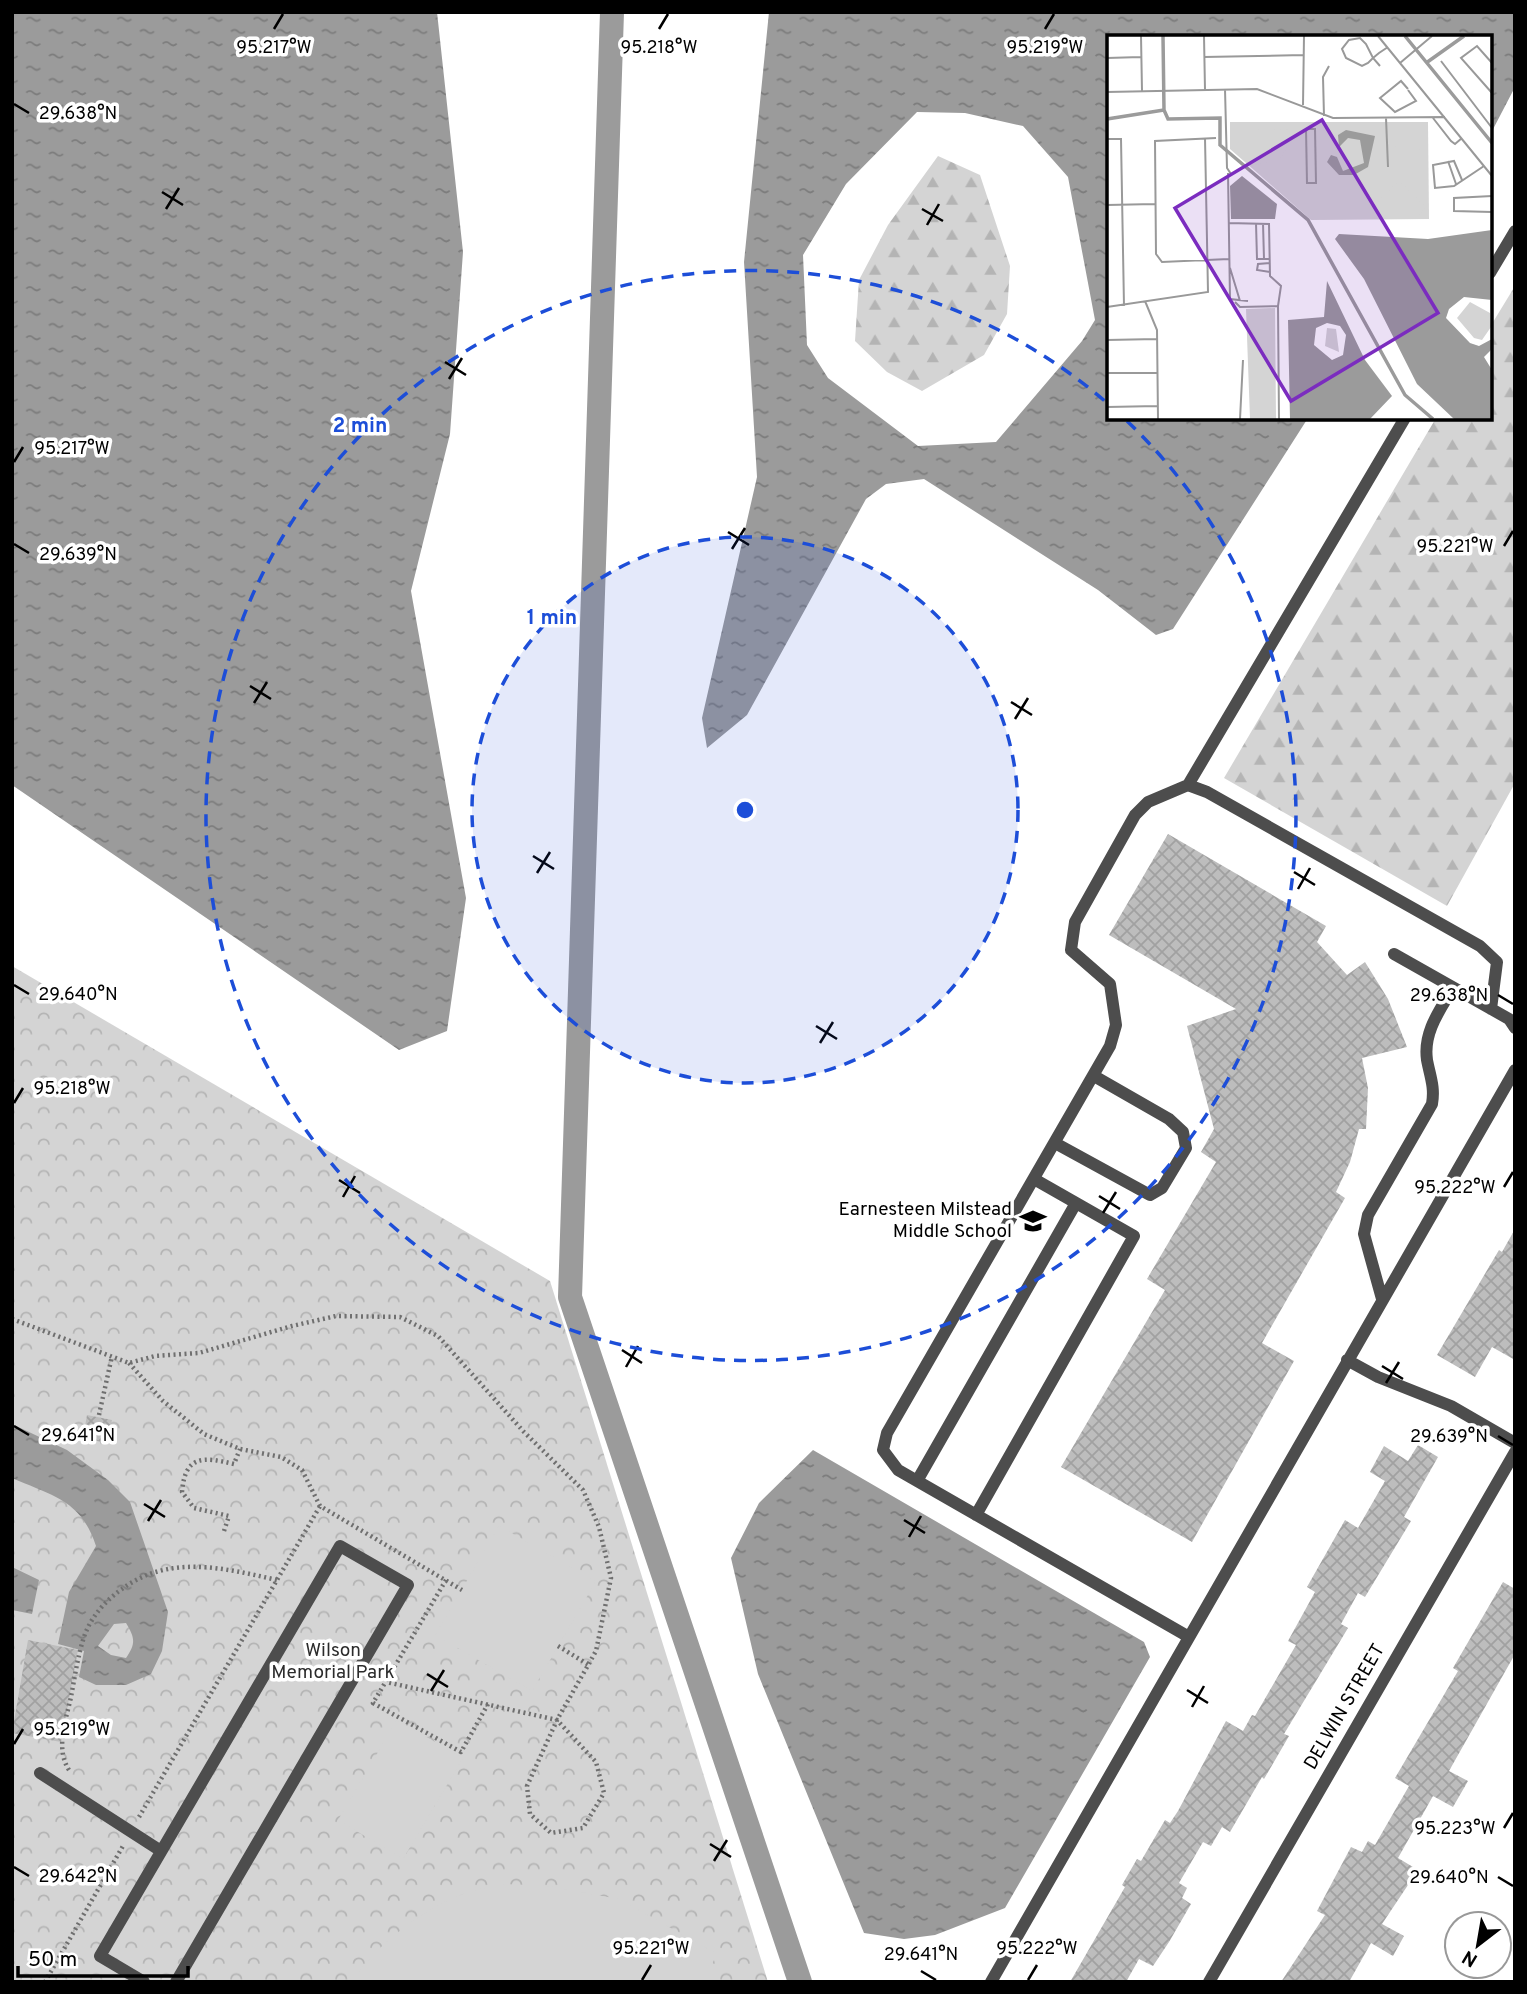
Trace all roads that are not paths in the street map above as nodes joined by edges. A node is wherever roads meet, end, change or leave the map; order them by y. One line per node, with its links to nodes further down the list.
1 (1515, 231): 2 (street)
2 (1492, 270)
3 (1404, 420): 4 (street)
4 (1188, 785): 7 (street); 10 (street)
5 (1394, 954): 6 (street)
6 (1453, 988): 7 (street); 14 (street)
7 (1491, 1009): 8 (street)
8 (1515, 1028)
9 (1515, 1070): 14 (street)
10 (1094, 1076): 11 (street); 11 (street)
11 (1055, 1143): 12 (street)
12 (1034, 1179): 13 (street); 18 (street)
13 (1076, 1203): 18 (street); 19 (street)
14 (1382, 1299): 15 (street)
15 (1346, 1360): 16 (street); 20 (street)
16 (1515, 1444)
17 (1515, 1452): 27 (street, DELWIN STREET)
18 (918, 1481): 19 (street)
19 (976, 1515): 20 (street)
20 (1189, 1637): 26 (street)
21 (40, 1773): 22 (street)
22 (161, 1851): 23 (street); 25 (street)
23 (128, 1978): 24 (street)
24 (144, 1982)
25 (176, 1982)
26 (991, 1982)
27 (1209, 1982)

